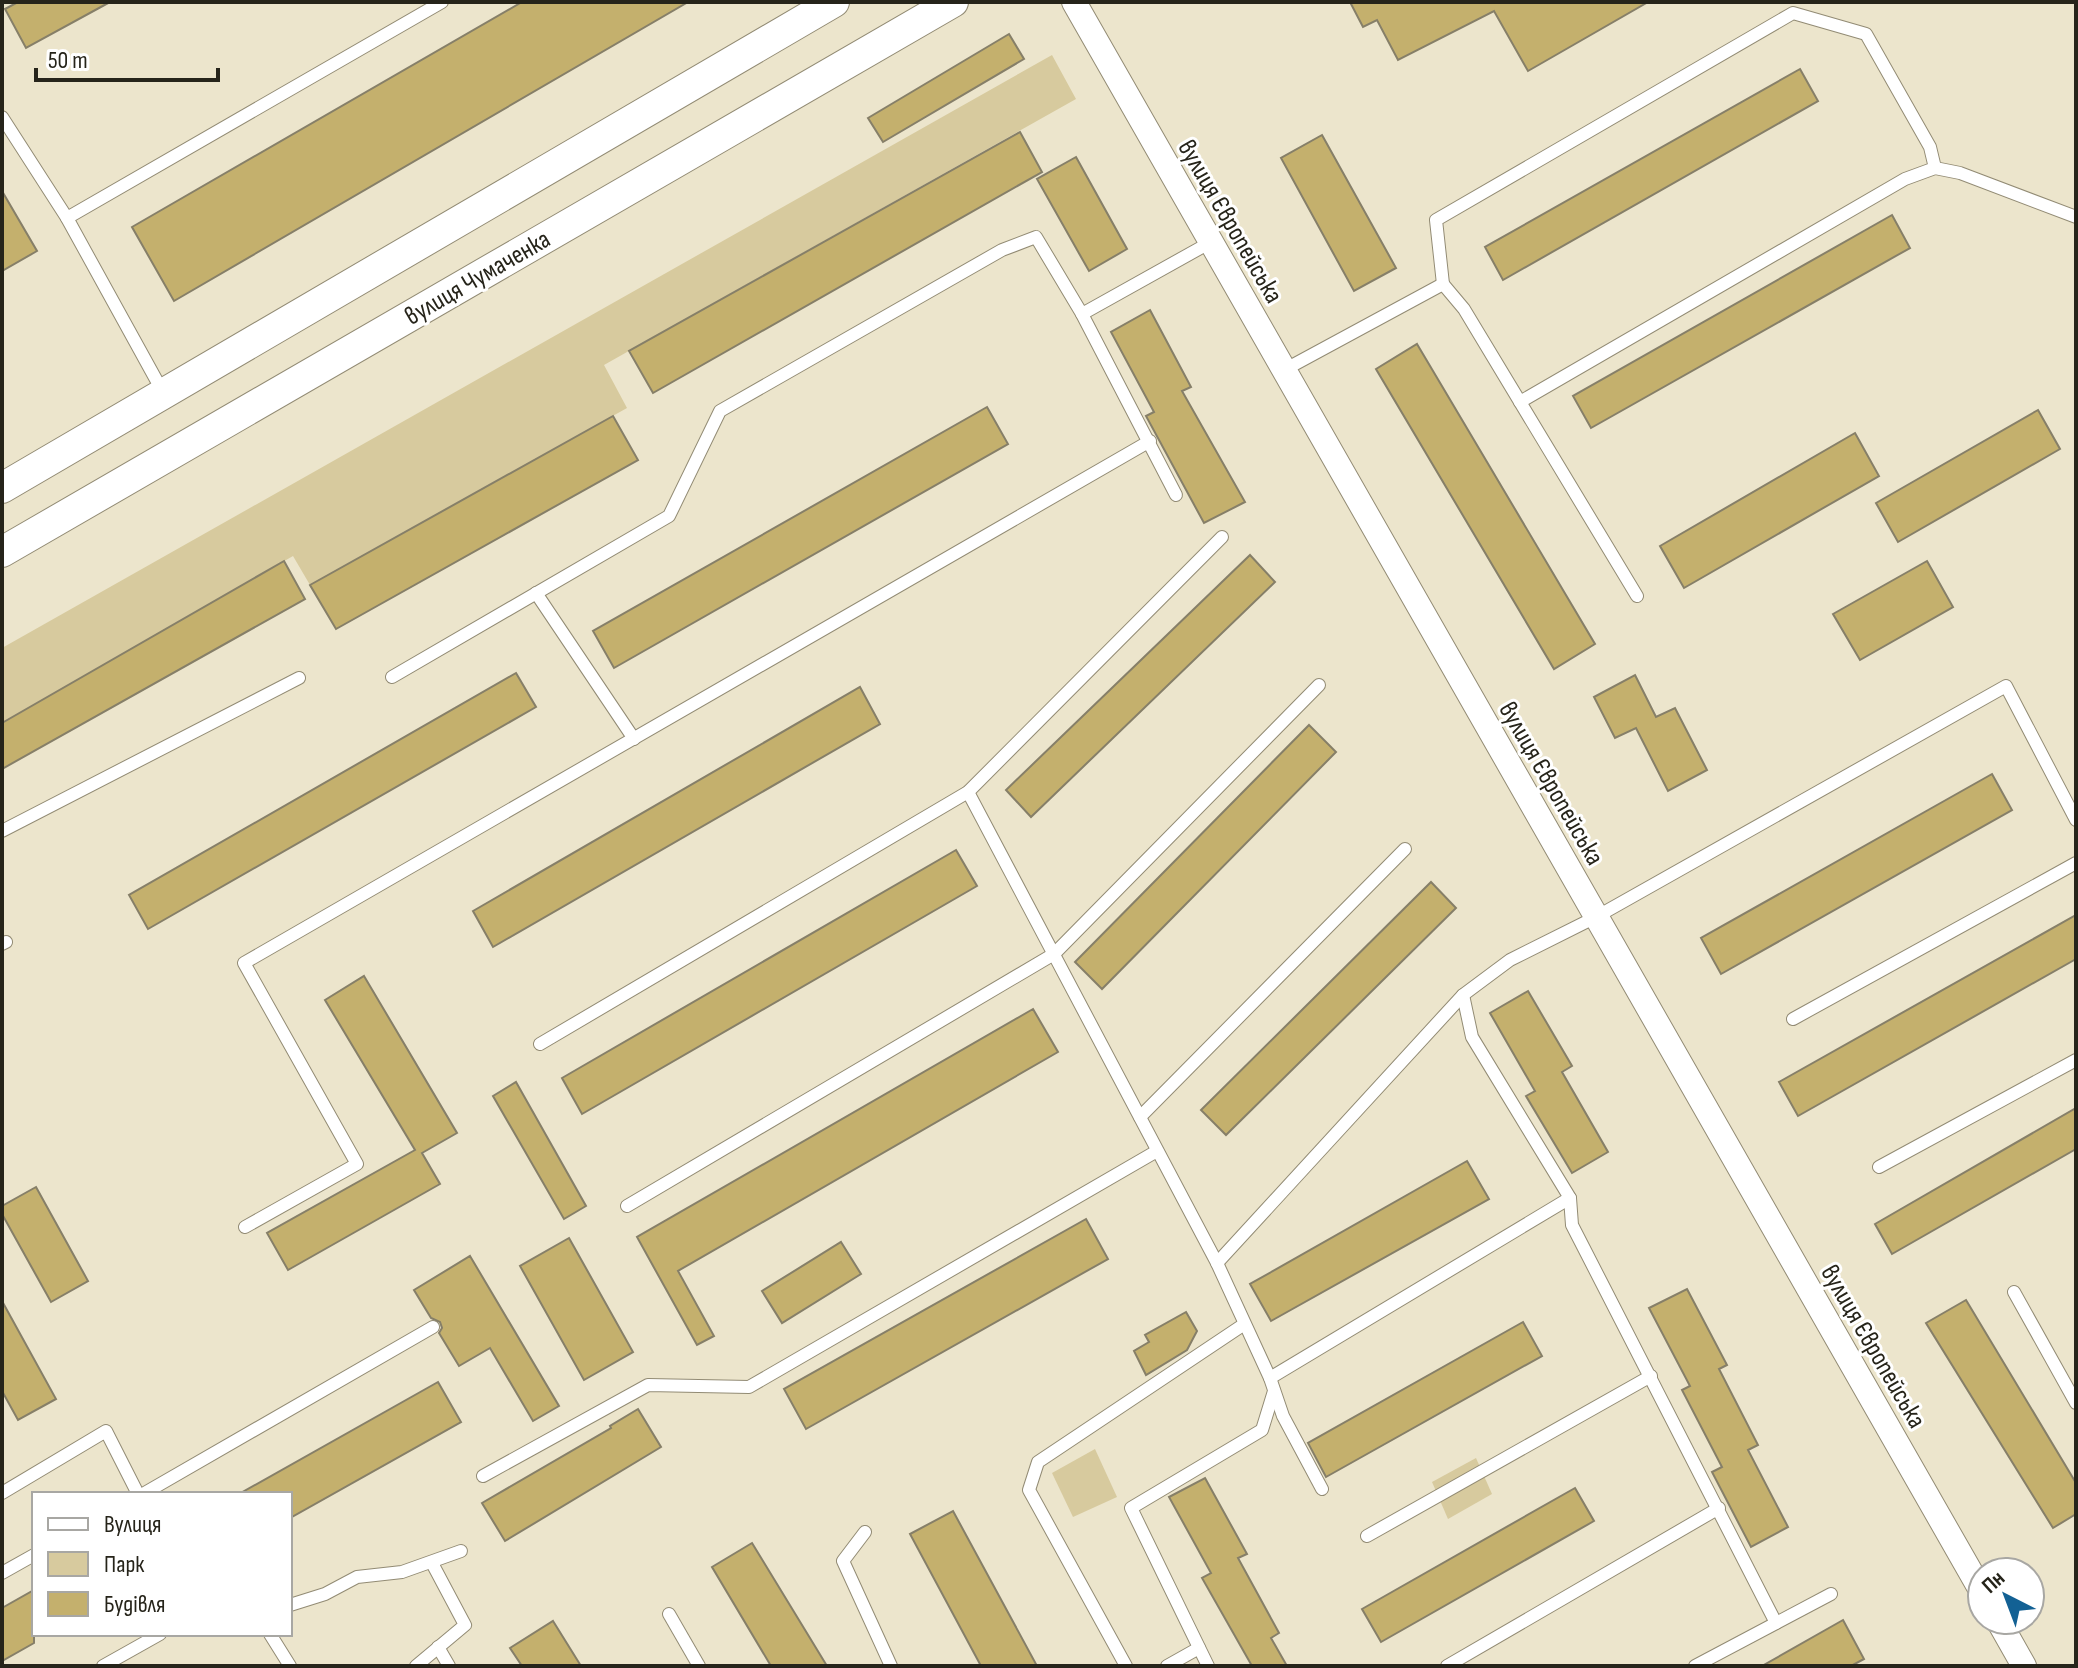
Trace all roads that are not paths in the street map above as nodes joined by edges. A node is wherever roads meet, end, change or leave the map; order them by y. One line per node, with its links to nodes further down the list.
1 (442, 2): 8 (lane)
2 (834, 2): 13 (street)
3 (953, 2): 19 (street, вулиця Чумаченка)
4 (1074, 2): 9 (street, вулиця Європейська)
5 (2, 117): 8 (lane)
6 (1935, 168): 7 (lane); 10 (lane); 14 (lane)
7 (2076, 217)
8 (67, 218): 13 (lane)
9 (1211, 242): 11 (lane); 12 (street, вулиця Європейська)
10 (1443, 284): 12 (lane); 14 (lane)
11 (1082, 314): 15 (lane); 20 (lane)
12 (1284, 370): 31 (street, вулиця Європейська)
13 (164, 394): 16 (street)
14 (1520, 402): 21 (lane)
15 (1150, 441): 17 (lane); 25 (lane)
16 (2, 488)
17 (1176, 495)
18 (1222, 537): 26 (lane)
19 (2, 552)
20 (536, 593): 22 (lane); 25 (lane)
21 (1637, 596)
22 (392, 677)
23 (299, 678): 28 (lane)
24 (1319, 685): 32 (lane)
25 (634, 739): 42 (lane)
26 (968, 792): 32 (lane); 35 (lane)
27 (2076, 820): 31 (lane)
28 (2, 831)
29 (1405, 849): 37 (lane)
30 (2076, 863): 34 (lane)
31 (1596, 917): 33 (lane); 61 (street, вулиця Європейська)
32 (1054, 954): 37 (lane); 41 (lane)
33 (1463, 995): 40 (lane); 43 (lane)
34 (1793, 1019)
35 (540, 1044)
36 (2076, 1060): 39 (lane)
37 (1140, 1117): 38 (lane)
38 (1157, 1151): 43 (lane); 50 (lane)
39 (1879, 1167)
40 (1570, 1198): 47 (lane); 48 (lane)
41 (627, 1206)
42 (245, 1227)
43 (1217, 1263): 45 (lane)
44 (2014, 1292): 49 (lane)
45 (1243, 1325): 48 (lane); 78 (lane)
46 (433, 1327): 53 (lane)
47 (1651, 1376): 55 (lane); 57 (lane)
48 (1272, 1384): 51 (lane); 71 (lane)
49 (2076, 1403)
50 (483, 1476)
51 (1322, 1489)
52 (140, 1492): 54 (lane)
53 (144, 1492)
54 (2, 1493)
55 (1719, 1508): 66 (lane); 81 (lane)
56 (865, 1532): 77 (lane)
57 (1367, 1536)
58 (461, 1551): 60 (lane)
59 (32, 1556): 62 (lane)
60 (432, 1563): 64 (lane); 70 (lane)
61 (1966, 1564)
62 (2, 1573)
63 (1831, 1594): 66 (lane)
64 (292, 1604)
65 (669, 1614): 76 (lane)
66 (1776, 1623): 82 (lane)
67 (156, 1636): 72 (lane)
68 (271, 1636): 73 (lane)
69 (2007, 1636): 83 (street)
70 (438, 1647): 74 (lane); 75 (lane)
71 (1199, 1648): 79 (lane); 80 (lane)
72 (103, 1666)
73 (290, 1666)
74 (416, 1666)
75 (449, 1666)
76 (699, 1666)
77 (891, 1666)
78 (1126, 1666)
79 (1167, 1666)
80 (1208, 1666)
81 (1447, 1666)
82 (1695, 1666)
83 (2024, 1666)

